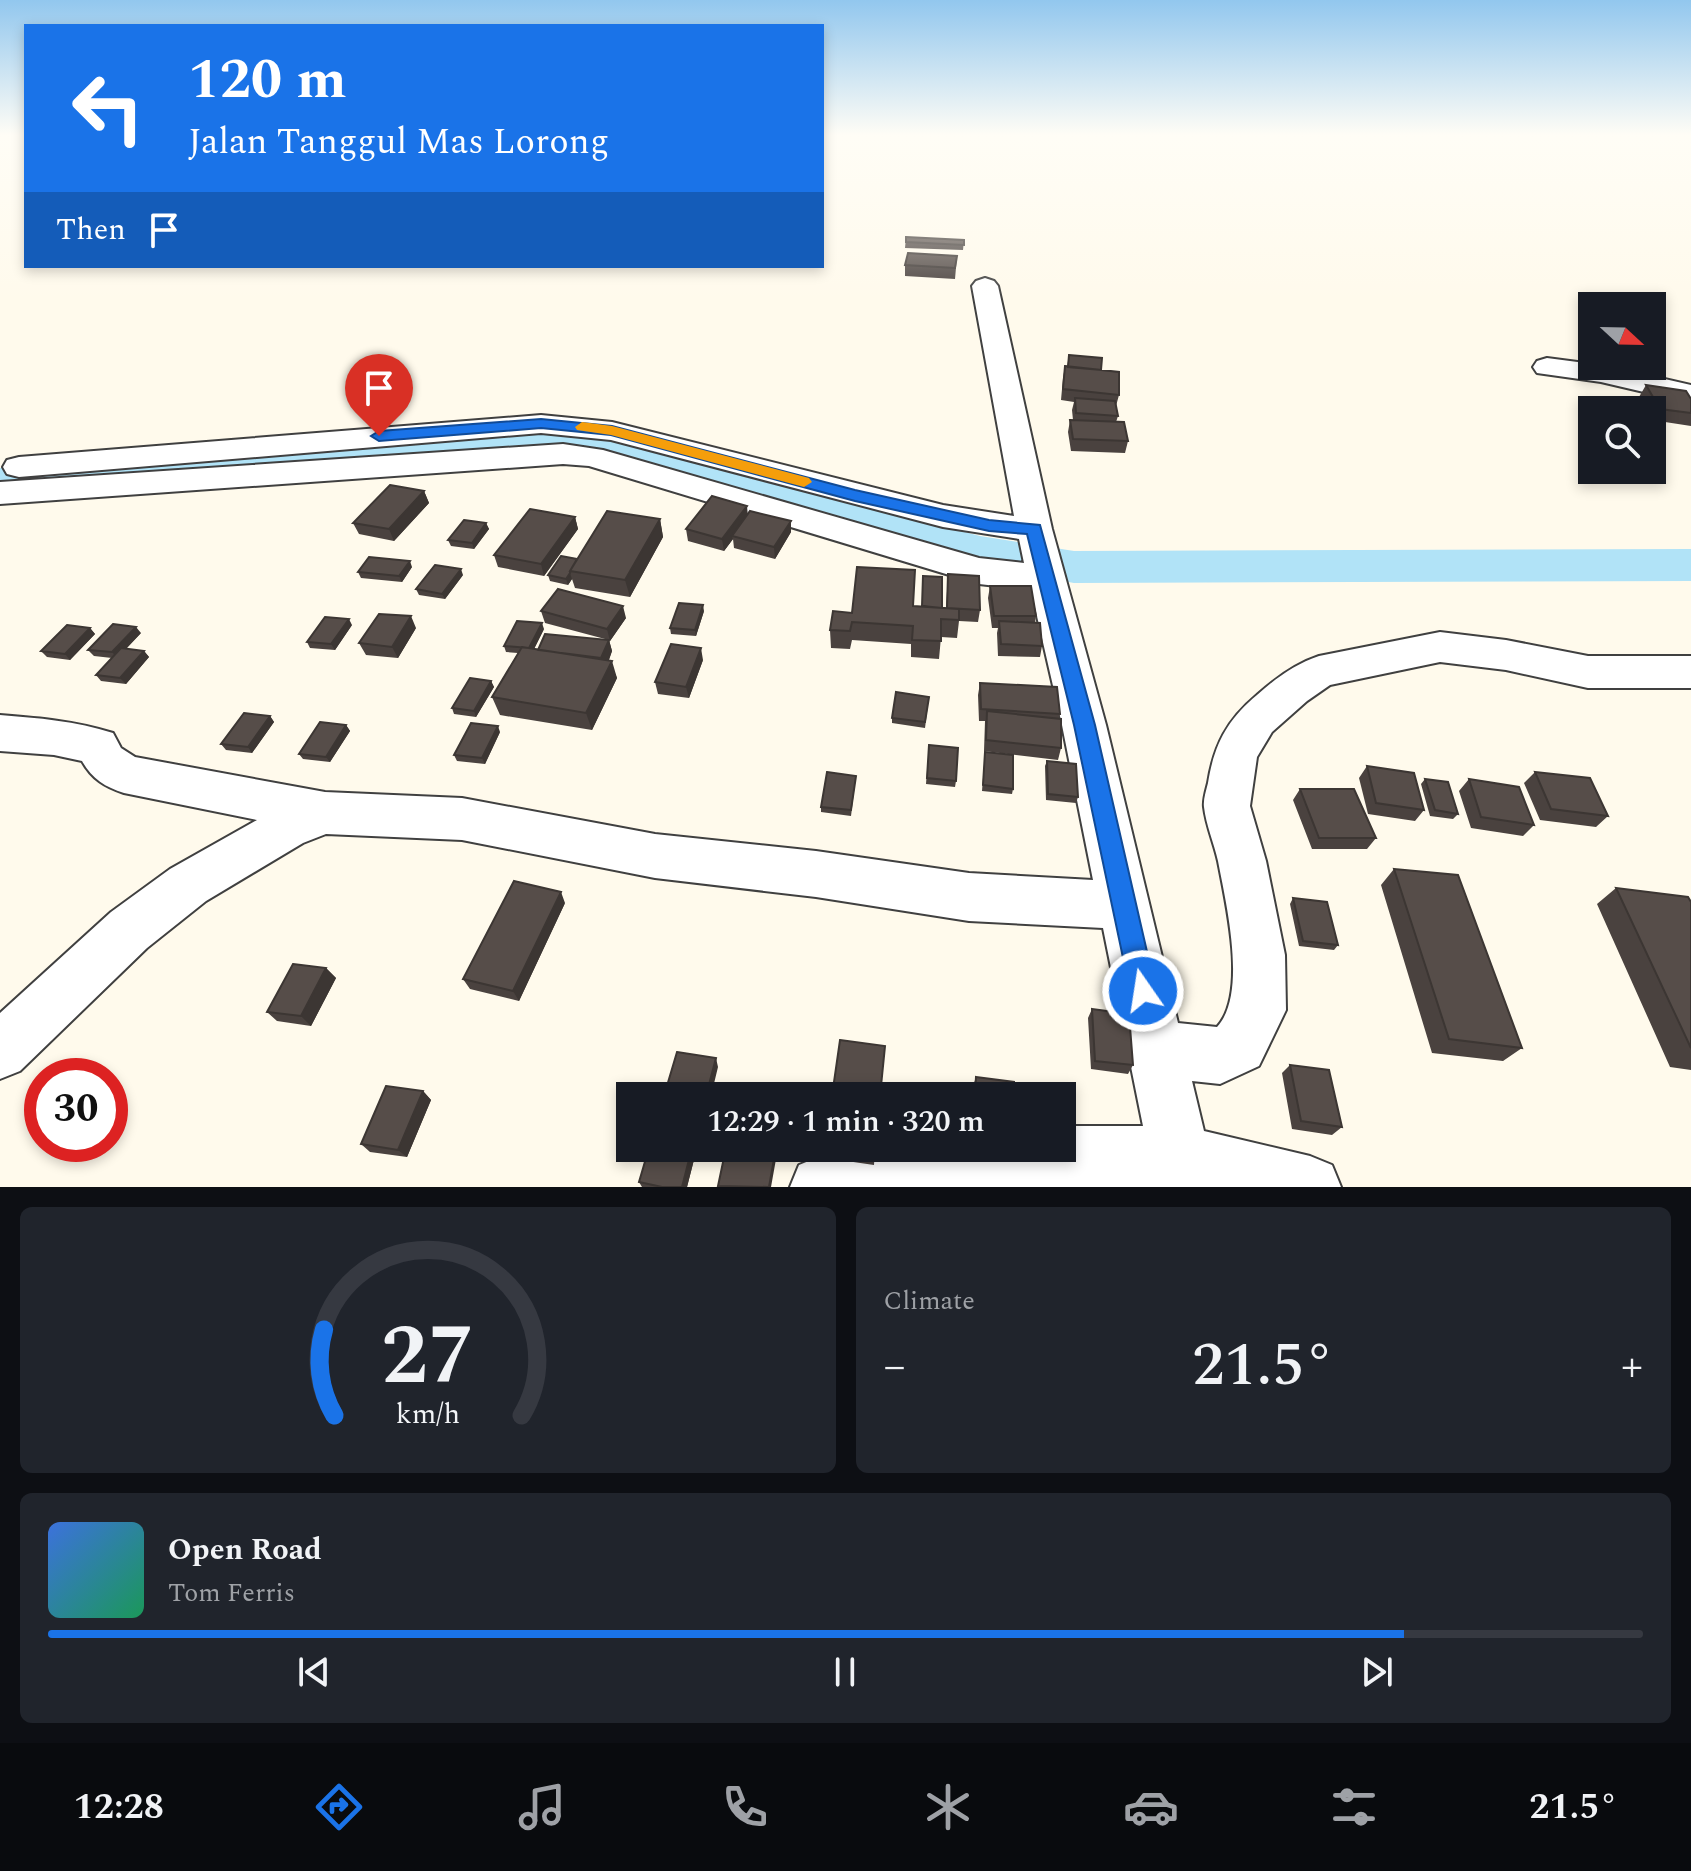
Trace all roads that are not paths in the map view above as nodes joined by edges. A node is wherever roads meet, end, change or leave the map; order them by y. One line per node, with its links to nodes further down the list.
1 (985, 286): 6 (street)
2 (1547, 367): 3 (street)
3 (1691, 394)
4 (0, 468): 6 (street)
5 (0, 493): 7 (street)
6 (1034, 529): 7 (street)
7 (1046, 579): 11 (street)
8 (1691, 672): 12 (street)
9 (0, 733): 10 (street)
10 (325, 813): 11 (street); 13 (street)
11 (1123, 905): 12 (street)
12 (1156, 1049): 14 (street)
13 (0, 1051)
14 (1182, 1172): 15 (street); 16 (street)
15 (821, 1187)
16 (1310, 1187)

